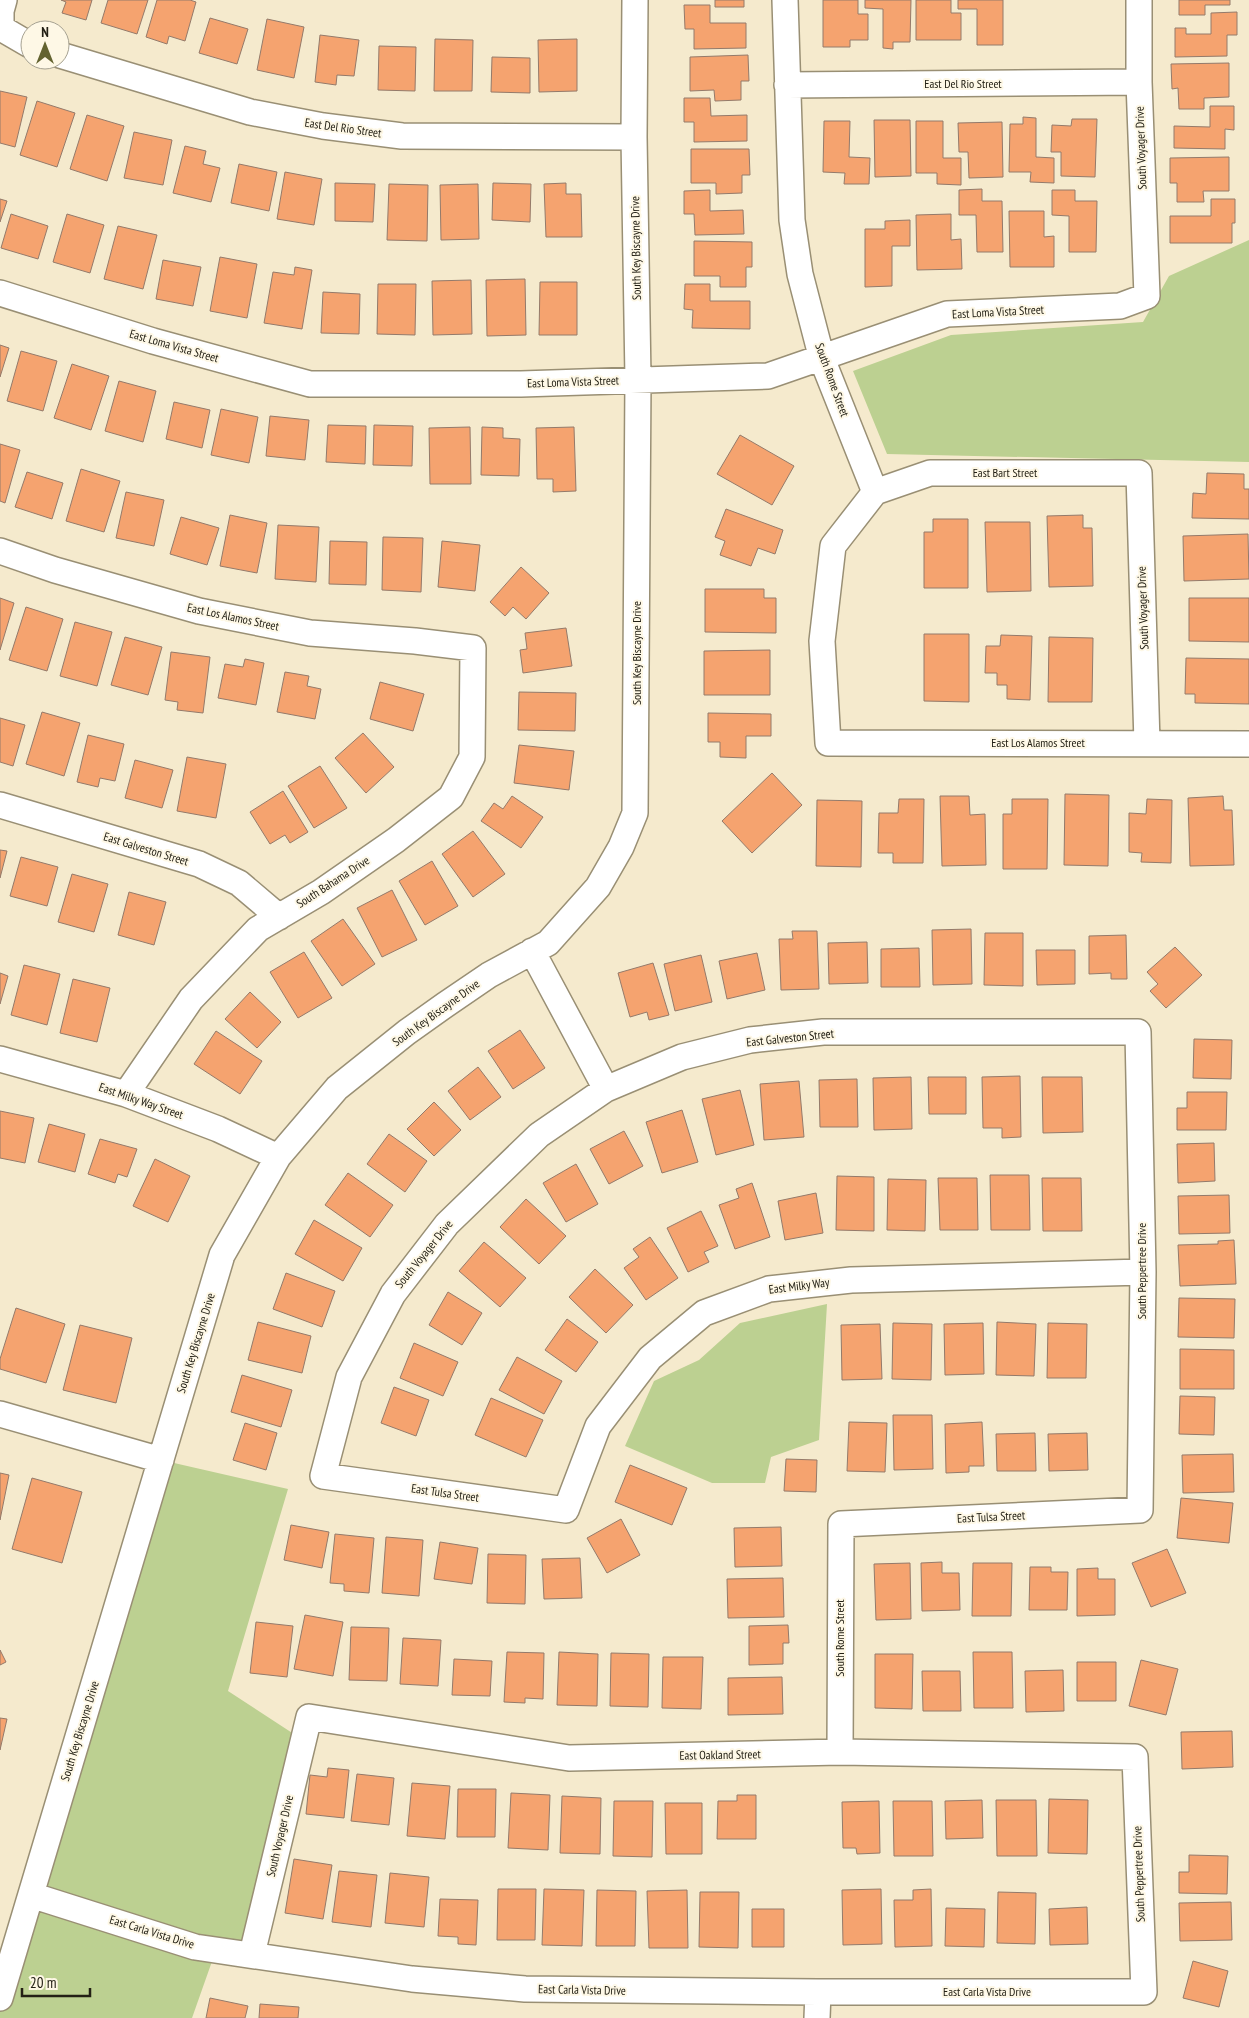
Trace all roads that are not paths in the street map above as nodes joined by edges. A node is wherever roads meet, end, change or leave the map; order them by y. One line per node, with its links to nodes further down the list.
1 (4, 0): 5 (street)
2 (635, 0): 10 (street, South Key Biscayne Drive)
3 (785, 0): 9 (street, South Rome Street)
4 (1139, 0): 8 (street, South Voyager Drive)
5 (1, 28): 6 (street)
6 (20, 40)
7 (70, 57): 10 (street, East Del Rio Street)
8 (1139, 82): 9 (street, East Del Rio Street); 12 (street, South Voyager Drive)
9 (786, 85): 13 (street, South Rome Street)
10 (634, 137): 14 (street, South Key Biscayne Drive)
11 (0, 293): 14 (street, East Loma Vista Street)
12 (1147, 296): 13 (street, East Loma Vista Street)
13 (822, 359): 14 (street, East Loma Vista Street); 16 (street, South Rome Street)
14 (638, 380): 23 (street, South Key Biscayne Drive)
15 (1139, 474): 16 (street, East Bart Street); 19 (street, South Voyager Drive)
16 (875, 492): 19 (street, East Los Alamos Street)
17 (0, 552): 18 (street, East Los Alamos Street)
18 (473, 648): 22 (street, South Bahama Drive)
19 (1147, 743): 20 (street, East Los Alamos Street)
20 (1249, 744)
21 (0, 806): 22 (street, East Galveston Street)
22 (279, 917): 27 (street, South Bahama Drive)
23 (532, 951): 26 (street); 28 (street, South Key Biscayne Drive)
24 (1138, 1032): 26 (street, East Galveston Street); 29 (street, South Peppertree Drive)
25 (0, 1059): 27 (street, East Milky Way Street)
26 (606, 1089): 32 (street, South Voyager Drive)
27 (126, 1094): 28 (street, East Milky Way Street)
28 (278, 1157): 31 (street, South Key Biscayne Drive)
29 (1143, 1272): 33 (street, East Milky Way); 34 (street, South Peppertree Drive)
30 (0, 1414): 31 (street)
31 (161, 1460): 39 (street, South Key Biscayne Drive)
32 (324, 1476): 33 (street, East Tulsa Street)
33 (566, 1510)
34 (1140, 1510): 35 (street, East Tulsa Street)
35 (841, 1524): 37 (street, South Rome Street)
36 (309, 1717): 37 (street, East Oakland Street); 40 (street, South Voyager Drive)
37 (840, 1752): 38 (street, East Oakland Street)
38 (1135, 1757): 42 (street, South Peppertree Drive)
39 (31, 1895): 40 (street, East Carla Vista Drive); 43 (street, South Key Biscayne Drive)
40 (252, 1954): 41 (street, East Carla Vista Drive)
41 (818, 1992): 42 (street, East Carla Vista Drive); 44 (street)
42 (1144, 1992)
43 (0, 1998)
44 (817, 2018)

